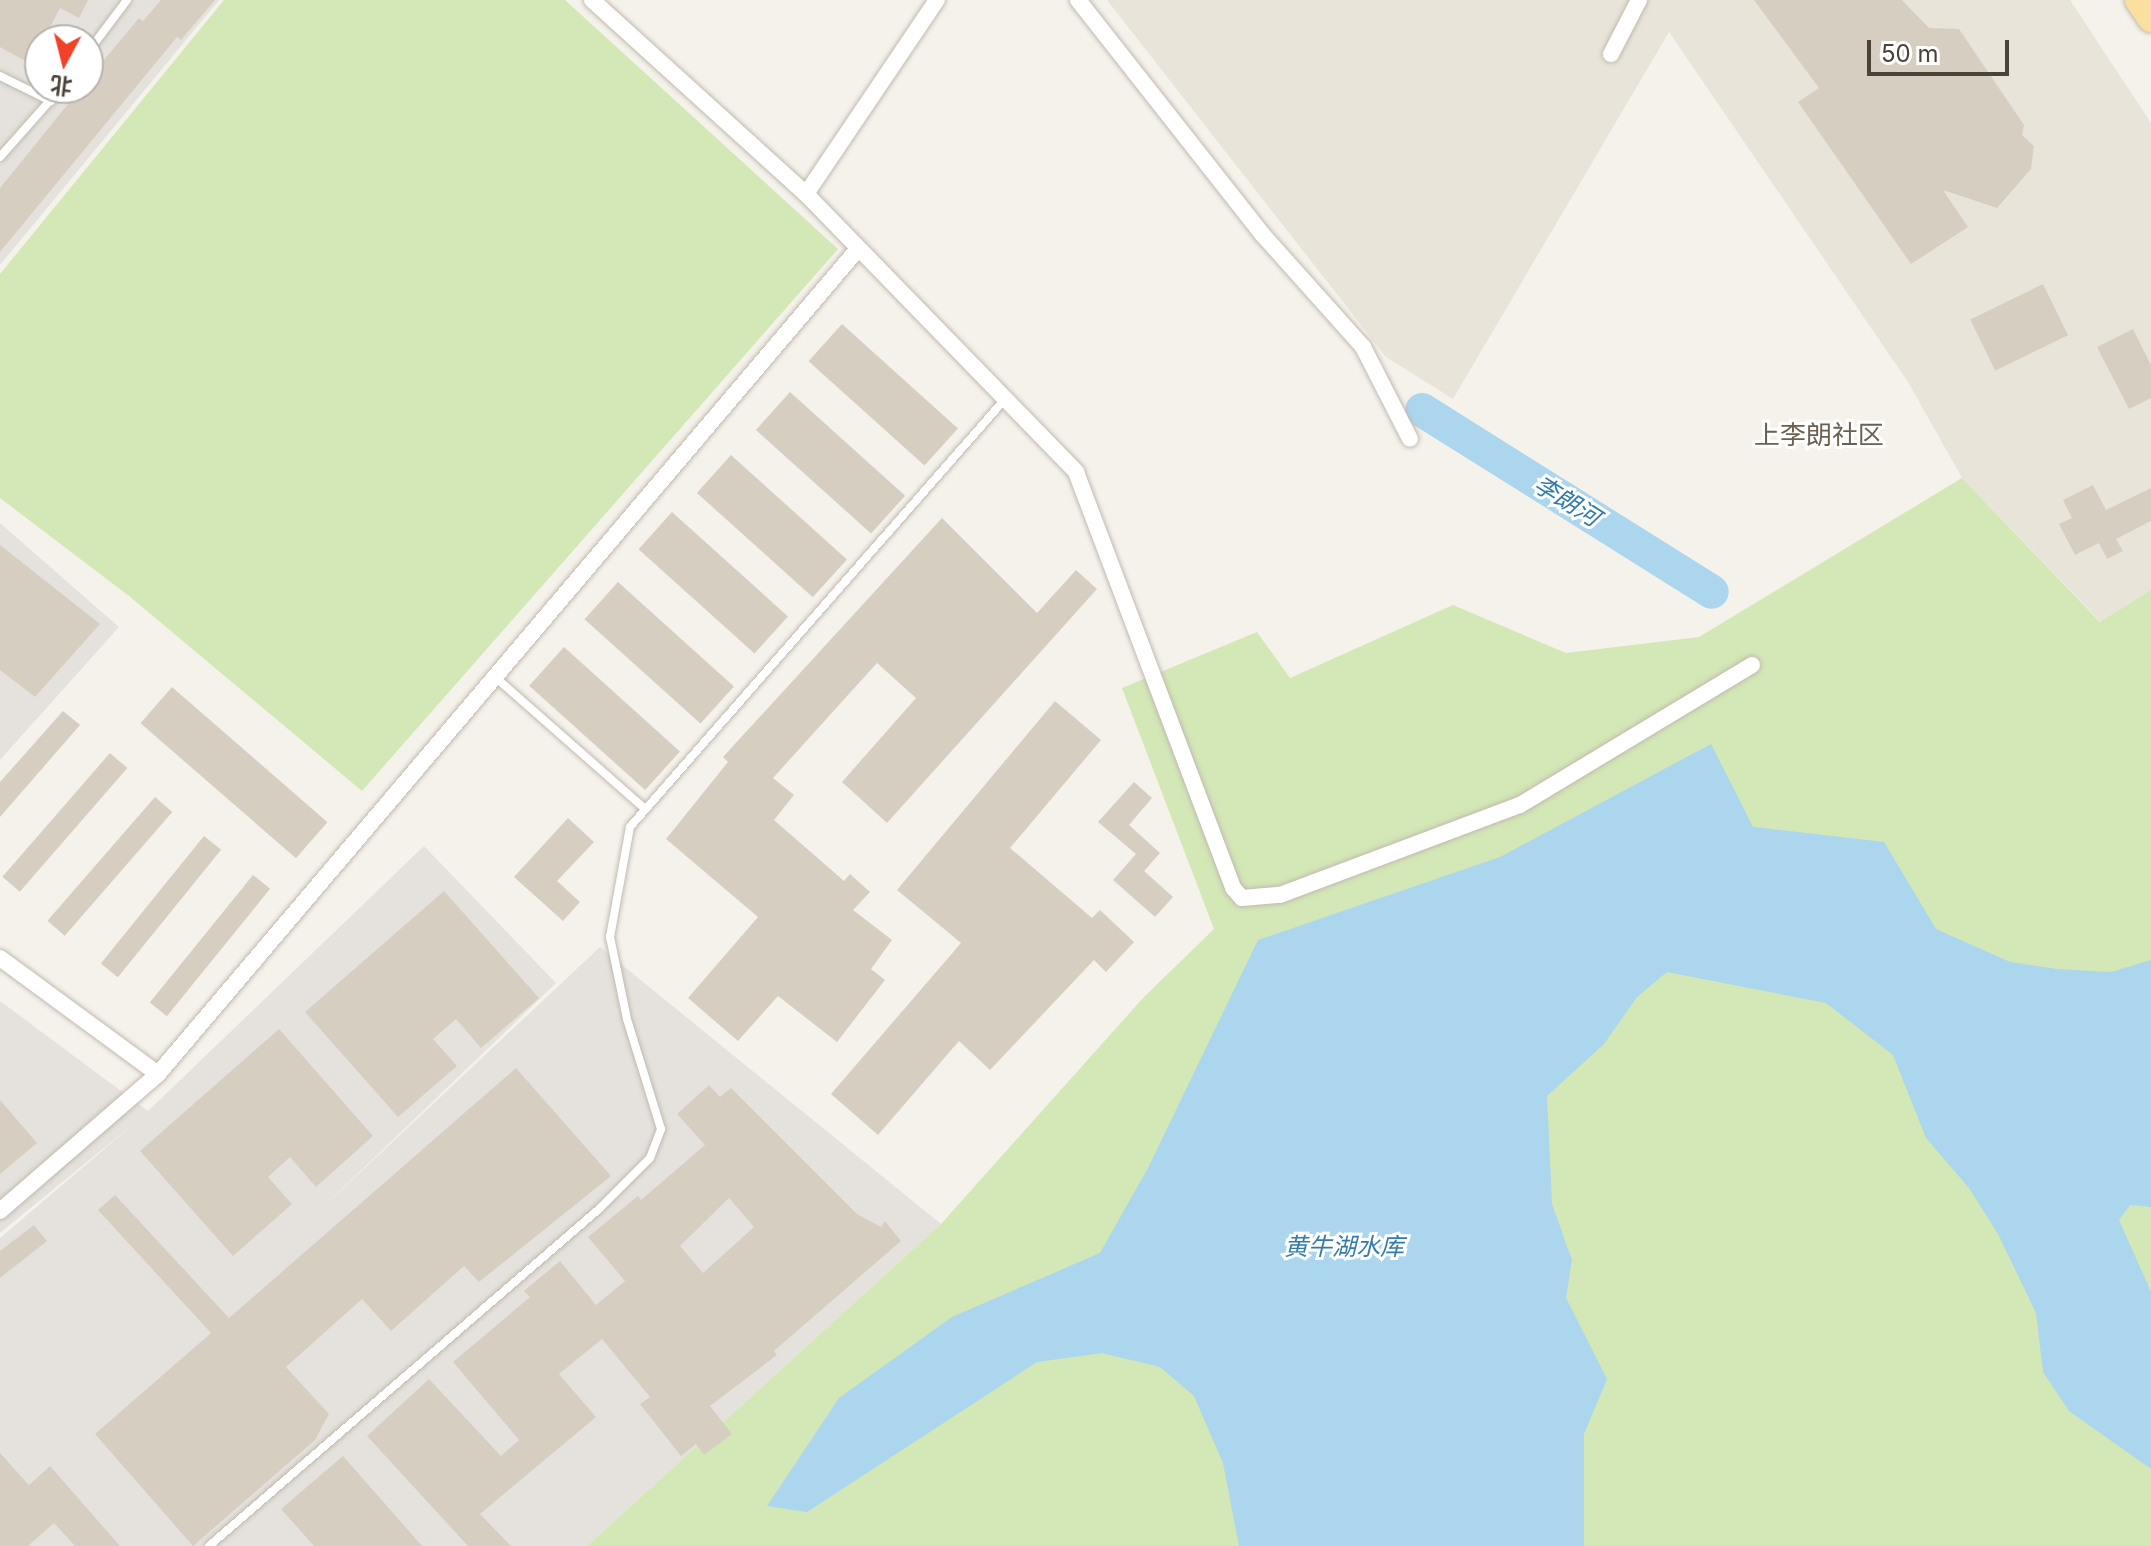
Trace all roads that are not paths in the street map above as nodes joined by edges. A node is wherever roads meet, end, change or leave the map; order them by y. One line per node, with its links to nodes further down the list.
1 (127, 0): 8 (lane)
2 (592, 0): 14 (street)
3 (937, 0): 14 (street)
4 (1078, 0): 17 (street)
5 (1639, 0): 9 (street)
6 (2138, 0): 7 (main road)
7 (2151, 19)
8 (104, 31)
9 (1611, 54)
10 (0, 76): 11 (lane)
11 (24, 88)
12 (48, 104): 13 (lane)
13 (0, 157)
14 (806, 194): 15 (street)
15 (857, 250): 16 (street); 19 (street)
16 (1006, 397): 18 (street); 20 (lane)
17 (1410, 439)
18 (1752, 665)
19 (495, 677): 20 (lane); 22 (street)
20 (645, 809): 24 (lane)
21 (0, 958): 22 (street)
22 (158, 1074): 23 (street)
23 (0, 1211)
24 (209, 1546)

